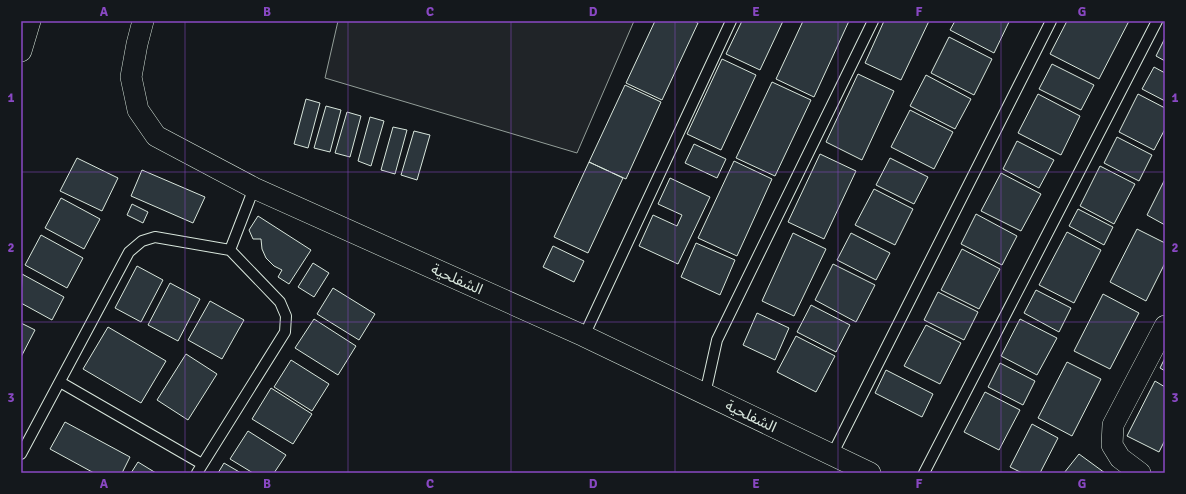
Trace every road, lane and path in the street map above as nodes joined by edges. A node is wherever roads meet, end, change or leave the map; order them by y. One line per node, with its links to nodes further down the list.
1 (30, 21): 7 (street)
2 (143, 21): 8 (street, الشفلحية)
3 (731, 21): 11 (lane)
4 (873, 21): 13 (lane)
5 (1051, 21): 15 (lane)
6 (1157, 21): 18 (lane)
7 (21, 50)
8 (254, 188): 9 (lane); 11 (street, الشفلحية)
9 (230, 250): 12 (lane); 16 (lane)
10 (1165, 326): 19 (street)
11 (584, 336): 13 (street, الشفلحية)
12 (60, 382): 14 (lane); 16 (lane)
13 (705, 394): 15 (street, الشفلحية)
14 (21, 454)
15 (832, 455): 17 (street, الشفلحية)
16 (200, 469)
17 (870, 473)
18 (924, 473)
19 (1140, 473)

